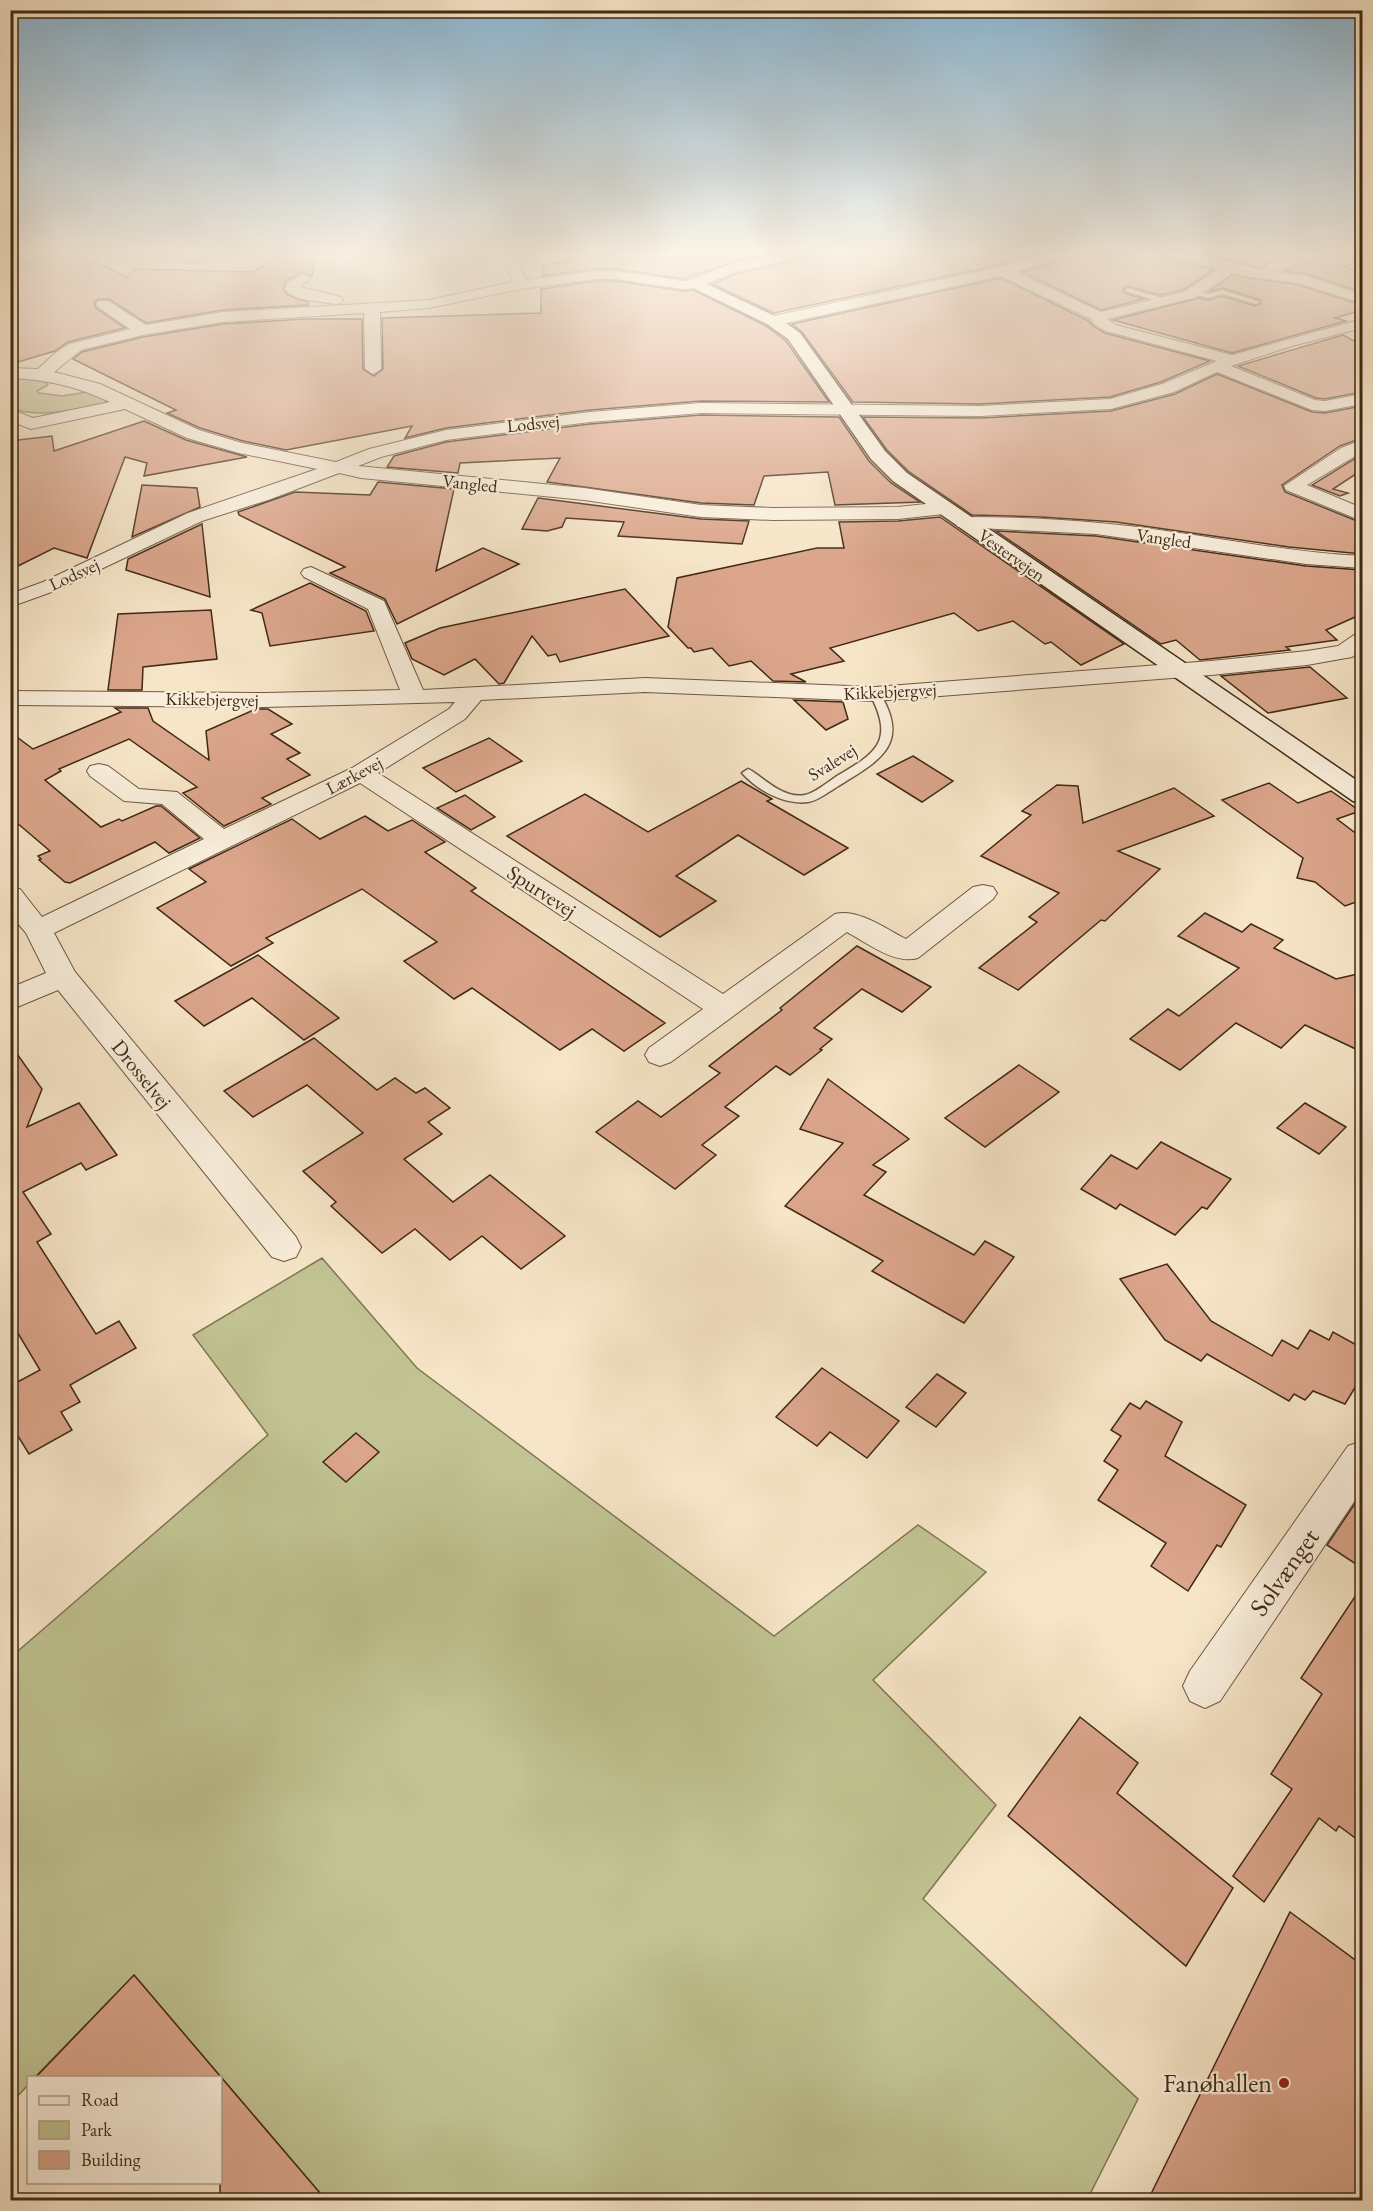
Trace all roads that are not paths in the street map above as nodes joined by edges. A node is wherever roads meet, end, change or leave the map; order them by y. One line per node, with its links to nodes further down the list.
1 (62, 355): 9 (street)
2 (371, 355): 7 (street)
3 (807, 355): 12 (street, Vestervejen)
4 (1197, 355): 6 (street)
5 (1254, 355): 6 (street, Lodsvej)
6 (1225, 364): 10 (street); 12 (street, Lodsvej)
7 (373, 369)
8 (10, 373): 9 (street, Vangled)
9 (42, 374): 11 (street, Vangled)
10 (1362, 399)
11 (128, 403): 14 (street); 17 (street, Vangled)
12 (843, 408): 17 (street, Lodsvej); 18 (street, Vestervejen)
13 (10, 414): 14 (street)
14 (31, 424): 15 (street)
15 (10, 429)
16 (1362, 445): 19 (street)
17 (339, 466): 18 (street, Vangled); 23 (street, Lodsvej)
18 (944, 508): 20 (street, Vestervejen)
19 (1362, 515)
20 (965, 523): 21 (street, Vangled); 25 (street, Vestervejen)
21 (1362, 562)
22 (311, 573): 28 (street)
23 (10, 601)
24 (1356, 649): 25 (street, Kikkebjergvej)
25 (1176, 669): 27 (street, Kikkebjergvej); 33 (street, Vestervejen)
26 (474, 694): 27 (street, Kikkebjergvej); 28 (street, Kikkebjergvej); 31 (street, Lærkevej)
27 (875, 694): 32 (lane, Svalevej)
28 (414, 696): 29 (street, Kikkebjergvej)
29 (10, 698)
30 (99, 771): 34 (street)
31 (361, 773): 34 (street, Lærkevej); 40 (street, Spurvevej)
32 (748, 773)
33 (1362, 795)
34 (223, 841): 37 (street, Lærkevej)
35 (983, 893): 40 (street)
36 (10, 895): 37 (street, Drosselvej)
37 (38, 930): 38 (street, Drosselvej)
38 (63, 977): 39 (street); 42 (street, Drosselvej)
39 (10, 1000)
40 (723, 1008): 41 (street)
41 (660, 1054)
42 (284, 1247)
43 (1362, 1458): 44 (street, Solvænget)
44 (1205, 1686)

